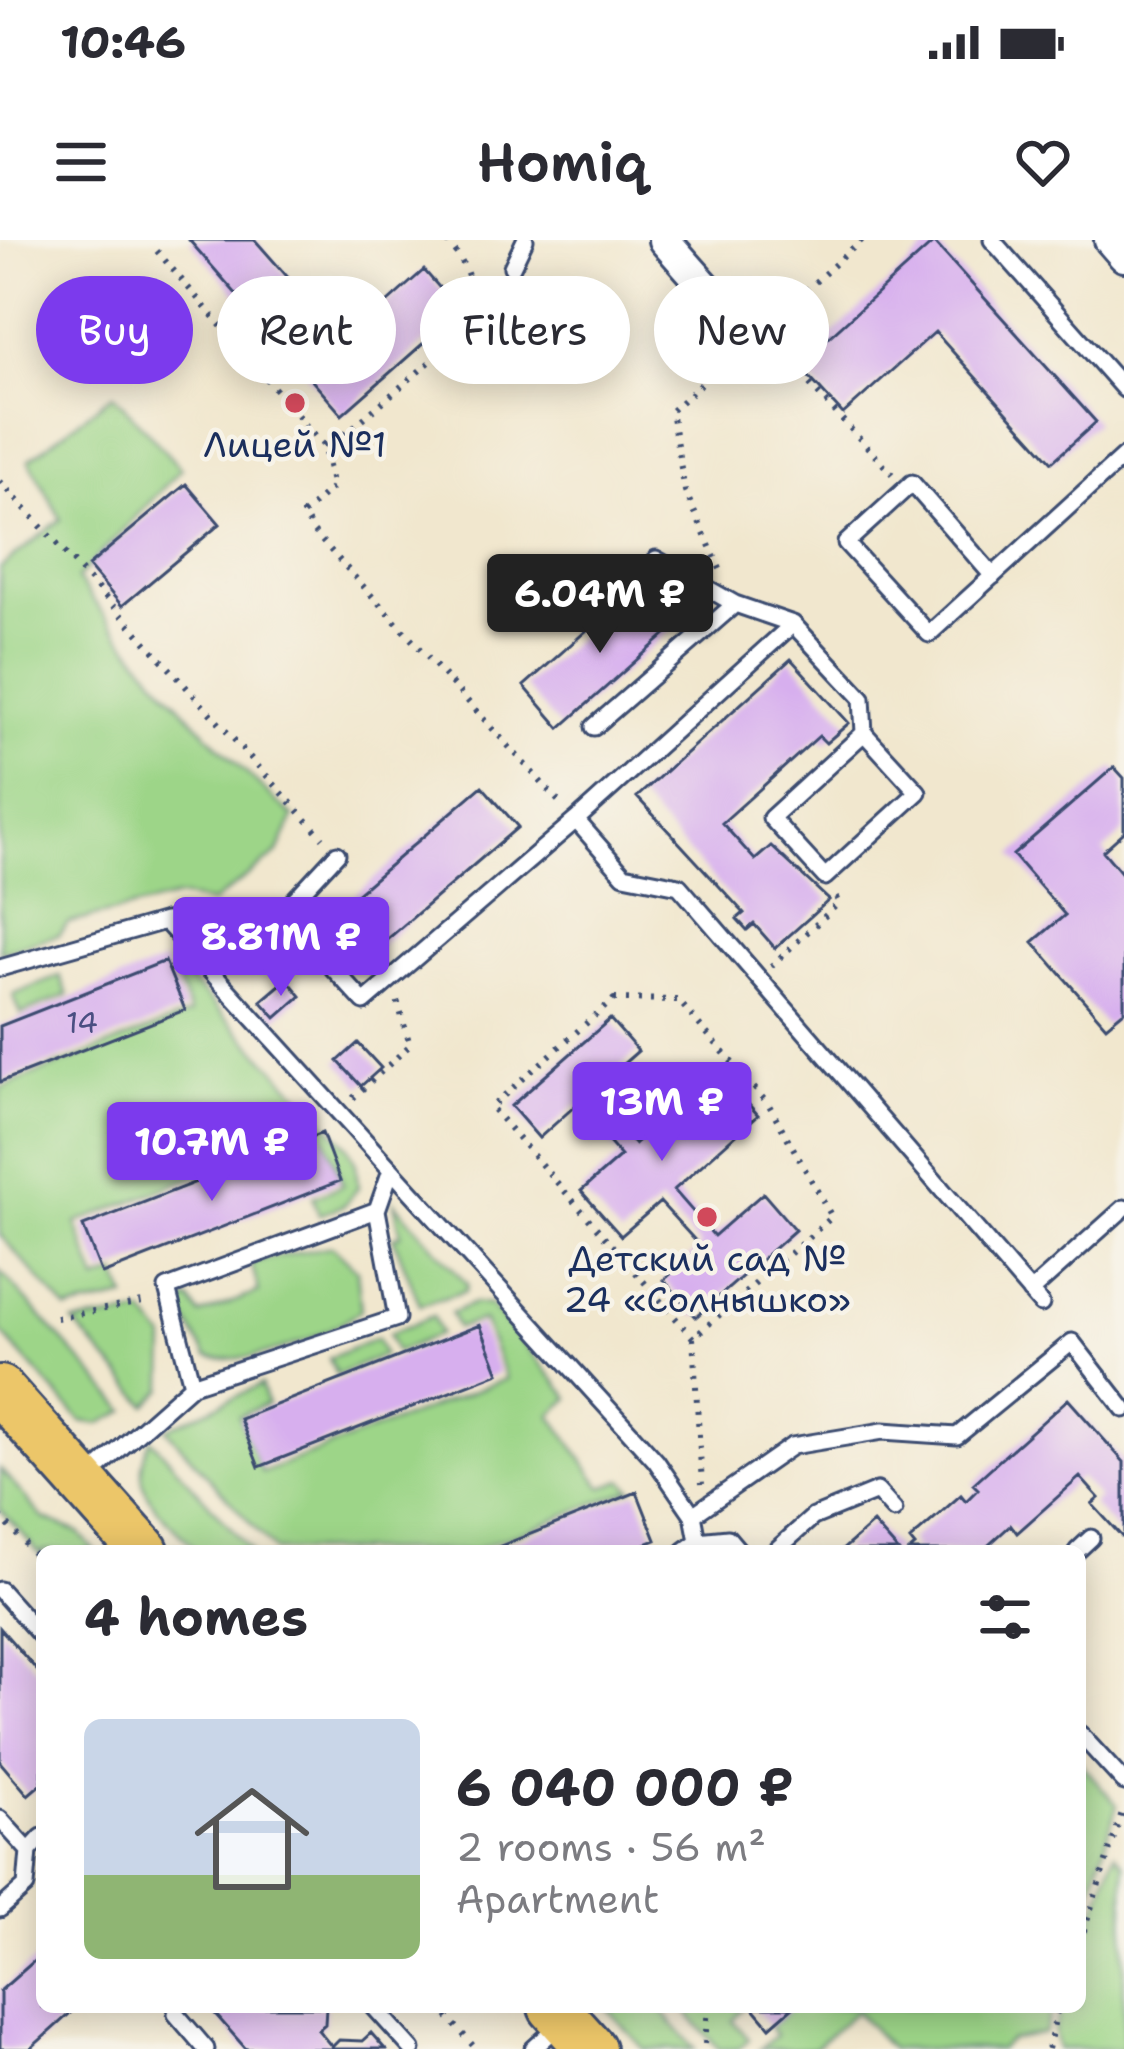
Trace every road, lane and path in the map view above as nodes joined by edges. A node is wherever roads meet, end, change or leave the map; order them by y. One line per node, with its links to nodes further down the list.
1 (446, 240): 15 (path)
2 (525, 240): 9 (lane)
3 (664, 240): 10 (street)
4 (862, 240): 11 (path)
5 (992, 240): 14 (lane)
6 (1110, 240): 8 (street)
7 (157, 251): 15 (path)
8 (1124, 256)
9 (512, 267)
10 (696, 276)
11 (822, 276)
12 (701, 384): 21 (path)
13 (809, 384): 18 (path)
14 (1124, 389)
15 (323, 445): 25 (path)
16 (1124, 456): 20 (lane)
17 (0, 481): 26 (path)
18 (905, 489): 20 (lane); 20 (lane)
19 (656, 559): 21 (lane)
20 (993, 576)
21 (735, 604): 22 (lane); 23 (lane)
22 (793, 624): 24 (lane); 25 (lane)
23 (594, 728)
24 (864, 733): 27 (lane); 27 (lane)
25 (575, 820): 31 (lane); 32 (lane)
26 (337, 854): 28 (lane)
27 (825, 877): 31 (path)
28 (282, 913): 29 (lane); 32 (lane)
29 (164, 921): 30 (lane); 33 (lane)
30 (0, 968)
31 (758, 977): 35 (lane)
32 (391, 979): 33 (path)
33 (338, 1112): 34 (lane)
34 (391, 1170): 36 (lane); 45 (lane)
35 (1124, 1208)
36 (377, 1210): 37 (lane); 40 (lane)
37 (169, 1297): 38 (path); 40 (lane)
38 (56, 1318)
39 (693, 1338): 39 (path); 45 (path)
40 (192, 1385): 43 (lane)
41 (0, 1390): 43 (main road)
42 (1124, 1409): 45 (lane)
43 (82, 1482): 48 (main road)
44 (894, 1510): 52 (lane)
45 (698, 1511): 49 (lane)
46 (0, 1516): 54 (path)
47 (1091, 1538): 53 (lane)
48 (139, 1545)
49 (691, 1545)
50 (696, 1545): 51 (lane)
51 (734, 1545)
52 (782, 1545)
53 (1083, 1545)
54 (36, 1556)
55 (0, 1590): 56 (lane)
56 (36, 1629)
57 (1086, 1740): 58 (lane)
58 (1124, 1782)
59 (1124, 1805): 64 (path)
60 (0, 1819): 62 (lane)
61 (36, 1843): 62 (lane)
62 (29, 1851): 63 (lane)
63 (0, 1909)
64 (1086, 1924)
65 (379, 2013): 72 (lane)
66 (444, 2013): 73 (path)
67 (708, 2013): 70 (path)
68 (1057, 2013): 74 (path)
69 (176, 2014): 71 (lane)
70 (705, 2044)
71 (206, 2049)
72 (412, 2049)
73 (476, 2049)
74 (1048, 2049)

